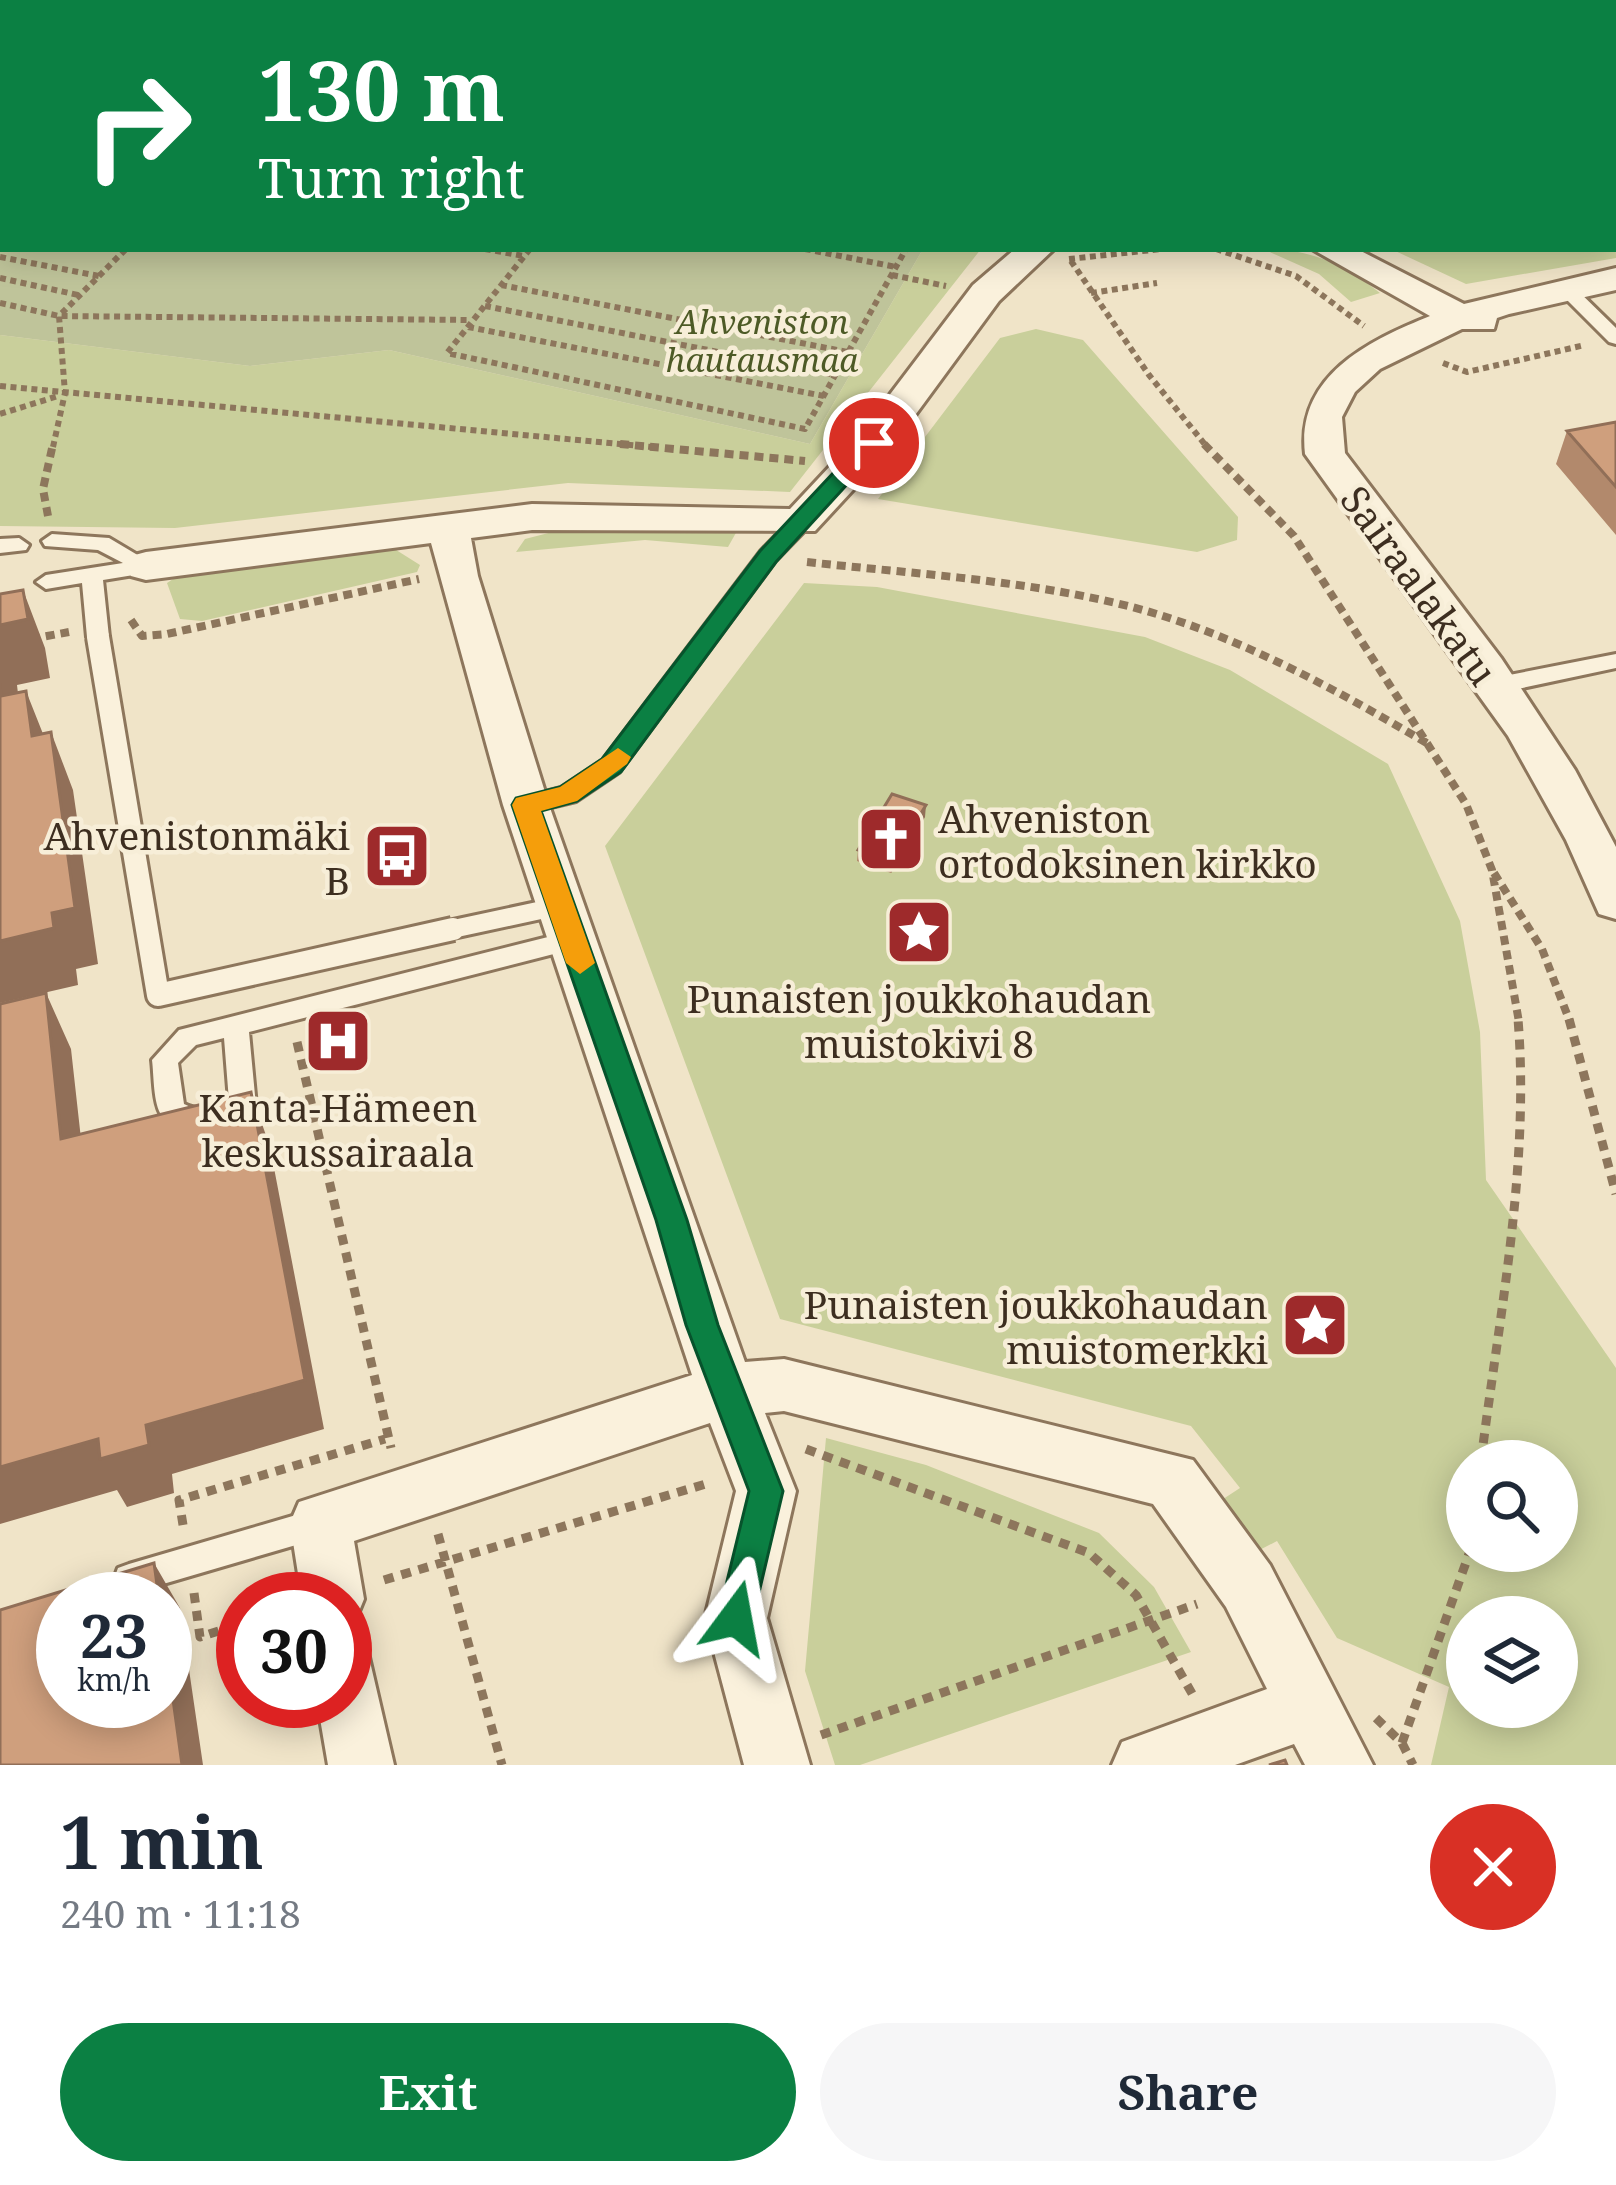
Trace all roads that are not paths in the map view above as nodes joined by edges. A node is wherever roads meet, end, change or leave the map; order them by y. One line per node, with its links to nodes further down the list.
1 (1336, 252): 4 (street)
2 (1053, 255): 8 (street)
3 (1616, 279): 5 (street)
4 (1457, 315): 5 (street); 13 (street, Sairaalakatu)
5 (1598, 319)
6 (448, 530): 8 (street); 9 (street); 14 (street)
7 (52, 541): 9 (lane)
8 (795, 541): 14 (lane)
9 (146, 566): 10 (lane)
10 (92, 574): 11 (lane); 17 (lane, bridge)
11 (46, 582)
12 (1616, 661): 13 (lane)
13 (1494, 686): 15 (street, Sairaalakatu)
14 (526, 805): 17 (street)
15 (1607, 850): 16 (street, Sairaalakatu)
16 (1616, 901)
17 (566, 922): 18 (lane); 19 (street)
18 (236, 1025)
19 (755, 1388): 20 (street); 23 (street); 25 (street)
20 (320, 1523): 21 (lane); 22 (street)
21 (153, 1572)
22 (329, 1572)
23 (1310, 1706): 27 (street); 28 (street)
24 (355, 1728): 26 (street)
25 (792, 1752)
26 (362, 1765)
27 (1145, 1765)
28 (1340, 1765)

